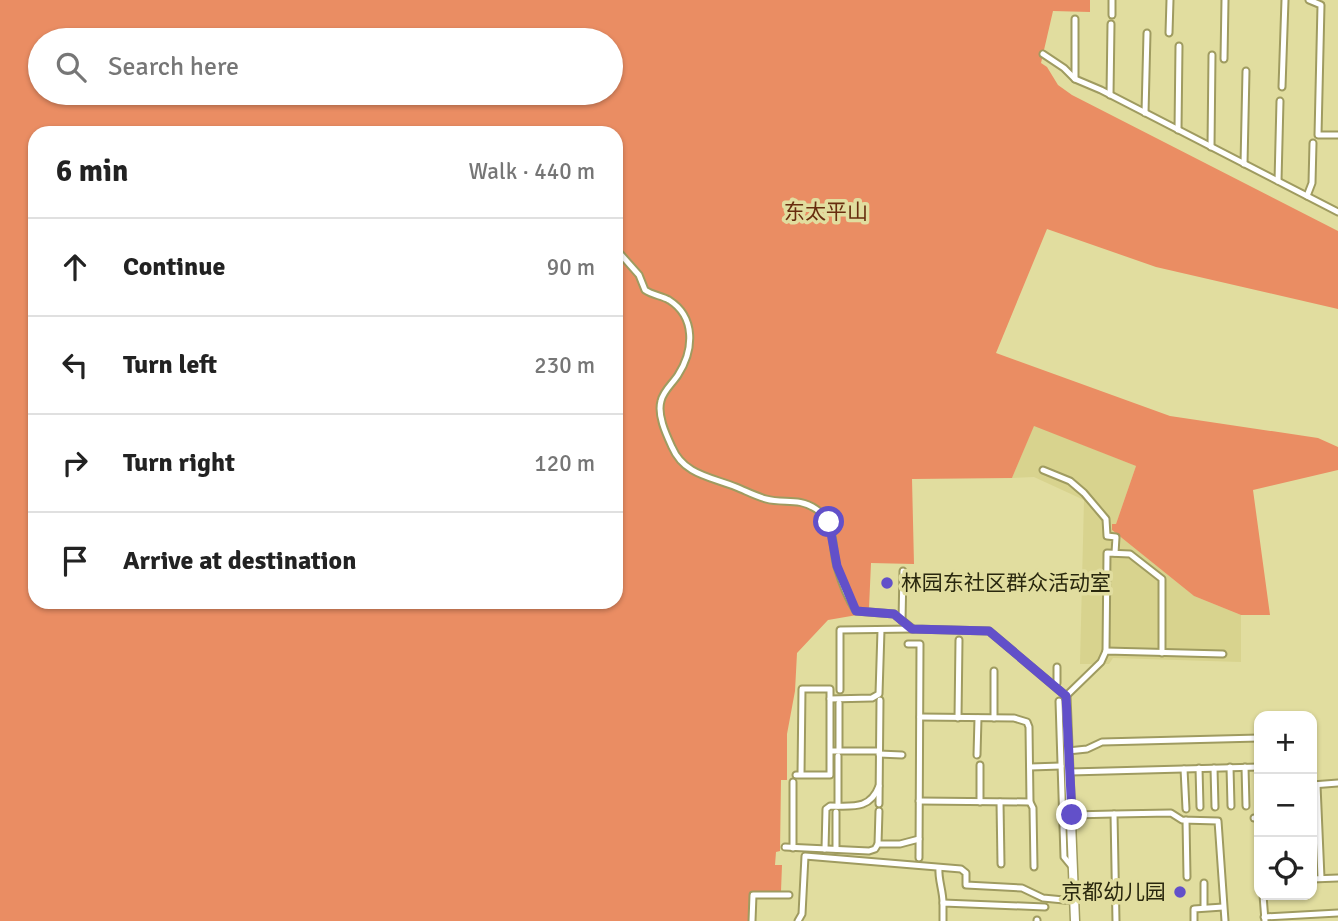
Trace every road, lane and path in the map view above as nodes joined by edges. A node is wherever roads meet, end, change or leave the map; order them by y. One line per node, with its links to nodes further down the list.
1 (1112, 0): 6 (street)
2 (1170, 0): 10 (street)
3 (1225, 0): 14 (street)
4 (1285, 0): 17 (street)
5 (1309, 0): 22 (street)
6 (1112, 15)
7 (1075, 19): 16 (street)
8 (1111, 24): 18 (street)
9 (1147, 33): 20 (street)
10 (1169, 33)
11 (1179, 46): 21 (street)
12 (1043, 54): 16 (street)
13 (1212, 55): 24 (street)
14 (1224, 59)
15 (1246, 71): 25 (street)
16 (1075, 79): 18 (street)
17 (1282, 87)
18 (1110, 95): 20 (street)
19 (1280, 101): 26 (street)
20 (1145, 113): 21 (street)
21 (1178, 130): 24 (street)
22 (1338, 135)
23 (1314, 143): 27 (street)
24 (1211, 147): 25 (street)
25 (1244, 164): 26 (street)
26 (1278, 181): 27 (street)
27 (1307, 196): 28 (street)
28 (1338, 212)
29 (623, 257): 33 (street)
30 (1043, 470): 31 (street)
31 (1115, 553): 38 (street); 39 (street)
32 (903, 571): 33 (street)
33 (902, 621): 34 (street)
34 (912, 629): 35 (street); 42 (street)
35 (881, 630): 44 (street); 45 (street)
36 (959, 640): 50 (street)
37 (908, 644): 49 (street)
38 (1105, 652): 39 (street); 46 (street)
39 (1162, 653): 40 (street)
40 (1223, 654)
41 (994, 670): 52 (street)
42 (1046, 679): 43 (street); 46 (street)
43 (1057, 683)
44 (840, 690)
45 (830, 699): 54 (street); 54 (street)
46 (1062, 699): 55 (street); 61 (street)
47 (880, 700): 57 (street)
48 (839, 703): 56 (street)
49 (920, 717): 50 (street); 74 (street)
50 (958, 718): 51 (street)
51 (978, 718): 52 (street); 59 (street)
52 (994, 718): 62 (street)
53 (1254, 738): 55 (street)
54 (831, 751): 56 (street)
55 (1068, 751): 69 (street)
56 (839, 753): 57 (street); 82 (street)
57 (879, 753): 58 (street); 73 (street)
58 (902, 755)
59 (977, 755)
60 (980, 765): 75 (street)
61 (1061, 766): 62 (street); 98 (street)
62 (1030, 767): 77 (street)
63 (1230, 767): 64 (street); 67 (street); 78 (street)
64 (1245, 767): 65 (street); 79 (street)
65 (1254, 767)
66 (1199, 768): 67 (street); 68 (street); 80 (street)
67 (1214, 768): 81 (street)
68 (1184, 769): 69 (street); 83 (street)
69 (1070, 772): 85 (street)
70 (793, 782): 91 (street)
71 (1338, 783): 72 (street)
72 (1317, 785)
73 (879, 786): 82 (street); 89 (street)
74 (919, 801): 75 (street); 88 (street)
75 (980, 802): 76 (street)
76 (1000, 802): 77 (street); 95 (street)
77 (1030, 802): 97 (street)
78 (1231, 806)
79 (1247, 806)
80 (1200, 807)
81 (1216, 807)
82 (837, 809): 92 (street); 93 (street)
83 (1186, 809)
84 (1114, 814): 85 (street); 86 (street); 104 (street)
85 (1072, 815): 98 (street)
86 (1186, 820): 99 (street); 112 (street)
87 (1317, 825): 102 (street)
88 (919, 839): 89 (street); 94 (street)
89 (878, 844): 93 (street)
90 (785, 847): 91 (street)
91 (793, 848): 92 (street)
92 (825, 849): 93 (street)
93 (836, 849)
94 (919, 858)
95 (1001, 864)
96 (939, 867): 108 (street); 109 (street); 116 (street)
97 (1034, 867)
98 (1073, 868): 105 (street)
99 (1187, 877)
100 (1338, 877): 102 (street)
101 (1317, 878): 102 (street)
102 (1321, 878)
103 (1203, 883): 111 (street)
104 (1115, 886): 105 (street); 119 (street)
105 (1074, 887): 108 (street)
106 (789, 895): 115 (street)
107 (1263, 900): 114 (street)
108 (1074, 901): 118 (street)
109 (943, 903): 110 (street); 117 (street)
110 (1045, 907)
111 (1203, 907): 112 (street); 120 (street)
112 (1223, 907): 121 (street)
113 (1338, 913): 114 (street)
114 (1265, 919)
115 (752, 921)
116 (798, 921)
117 (943, 921)
118 (1075, 921)
119 (1116, 921)
120 (1194, 921)
121 (1225, 921)

